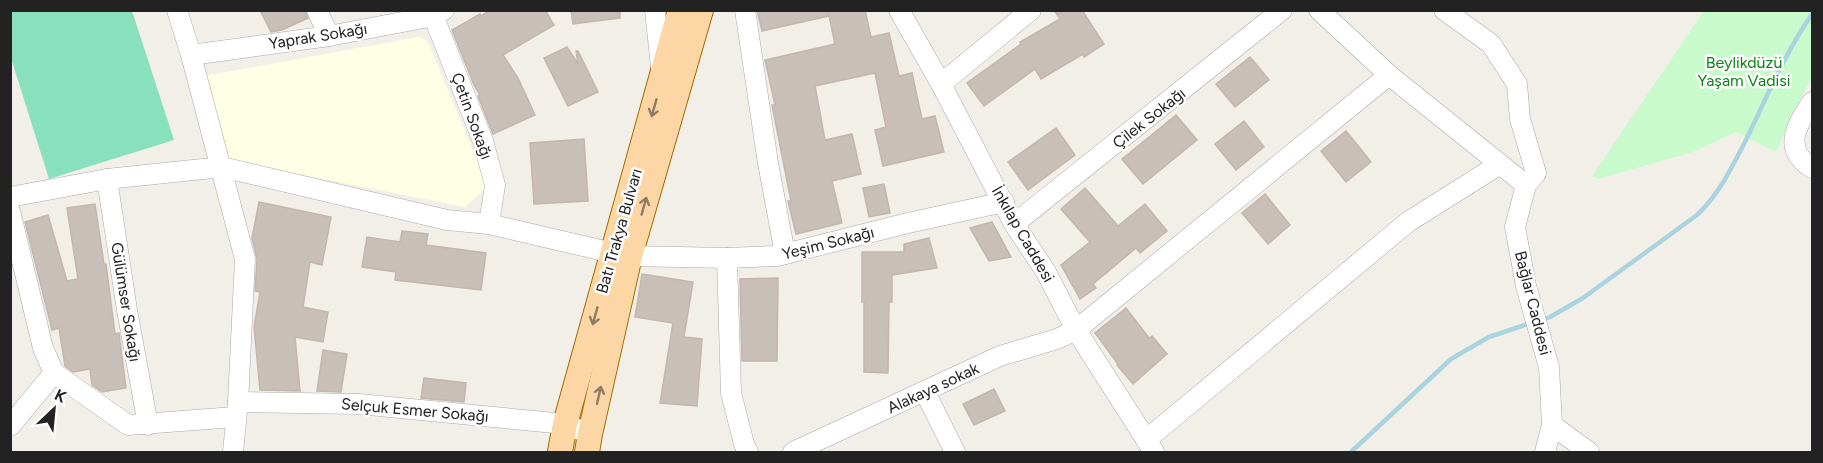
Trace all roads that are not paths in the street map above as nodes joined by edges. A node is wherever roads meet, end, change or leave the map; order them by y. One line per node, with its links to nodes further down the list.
1 (177, 10): 14 (street)
2 (317, 10): 13 (street)
3 (655, 10): 16 (street)
4 (680, 10): 16 (main road, Batı Trakya Bulvarı)
5 (702, 10): 30 (main road, Batı Trakya Bulvarı, one-way to 5)
6 (745, 10): 29 (street)
7 (899, 10): 17 (street, İnkılap Caddesi)
8 (1031, 10): 17 (street)
9 (1282, 10): 28 (street, Çilek Sokağı)
10 (1319, 10): 15 (street)
11 (1444, 10): 23 (street, Bağlar Caddesi)
12 (436, 12): 13 (street, Yaprak Sokağı); 27 (street, Çetin Sokağı)
13 (329, 36): 14 (street, Yaprak Sokağı)
14 (191, 55): 20 (street)
15 (1389, 75): 19 (street); 32 (street, Alakaya sokak)
16 (662, 77): 30 (main road, Batı Trakya Bulvarı, one-way to 30)
17 (941, 84): 25 (street, İnkılap Caddesi)
18 (1812, 102): 21 (street)
19 (1500, 164): 23 (street); 41 (street)
20 (222, 167): 22 (street, Yeşim Sokağı); 27 (street, Yeşim Sokağı); 35 (street)
21 (1812, 168)
22 (107, 180): 24 (street, Yeşim Sokağı); 37 (street, Gülümser Sokağı)
23 (1526, 186): 38 (street, Bağlar Caddesi)
24 (10, 197)
25 (1004, 202): 28 (street, İnkılap Caddesi); 29 (street, Yeşim Sokağı)
26 (10, 211): 33 (street)
27 (489, 224): 30 (street, Yeşim Sokağı)
28 (1014, 224): 32 (street, İnkılap Caddesi)
29 (785, 254): 31 (street, Yeşim Sokağı)
30 (621, 255): 31 (street, Yeşim Sokağı); 36 (main road, Batı Trakya Bulvarı, one-way to 36); 40 (main road, Batı Trakya Bulvarı, one-way to 30)
31 (727, 258): 44 (street)
32 (1076, 330): 34 (street, Alakaya sokak); 41 (street, İnkılap Caddesi)
33 (54, 373): 37 (street, Selçuk Esmer Sokağı); 39 (street)
34 (925, 392): 45 (street, Alakaya sokak); 46 (street)
35 (237, 410): 36 (street, Selçuk Esmer Sokağı); 37 (street, Selçuk Esmer Sokağı); 42 (street)
36 (565, 424): 40 (street, Selçuk Esmer Sokağı); 43 (main road, Batı Trakya Bulvarı)
37 (148, 425)
38 (1552, 425): 47 (street, Bağlar Caddesi); 48 (street)
39 (10, 426)
40 (589, 443)
41 (1150, 446)
42 (233, 453)
43 (560, 453)
44 (748, 453)
45 (793, 453)
46 (955, 453)
47 (1545, 453)
48 (1589, 453)

